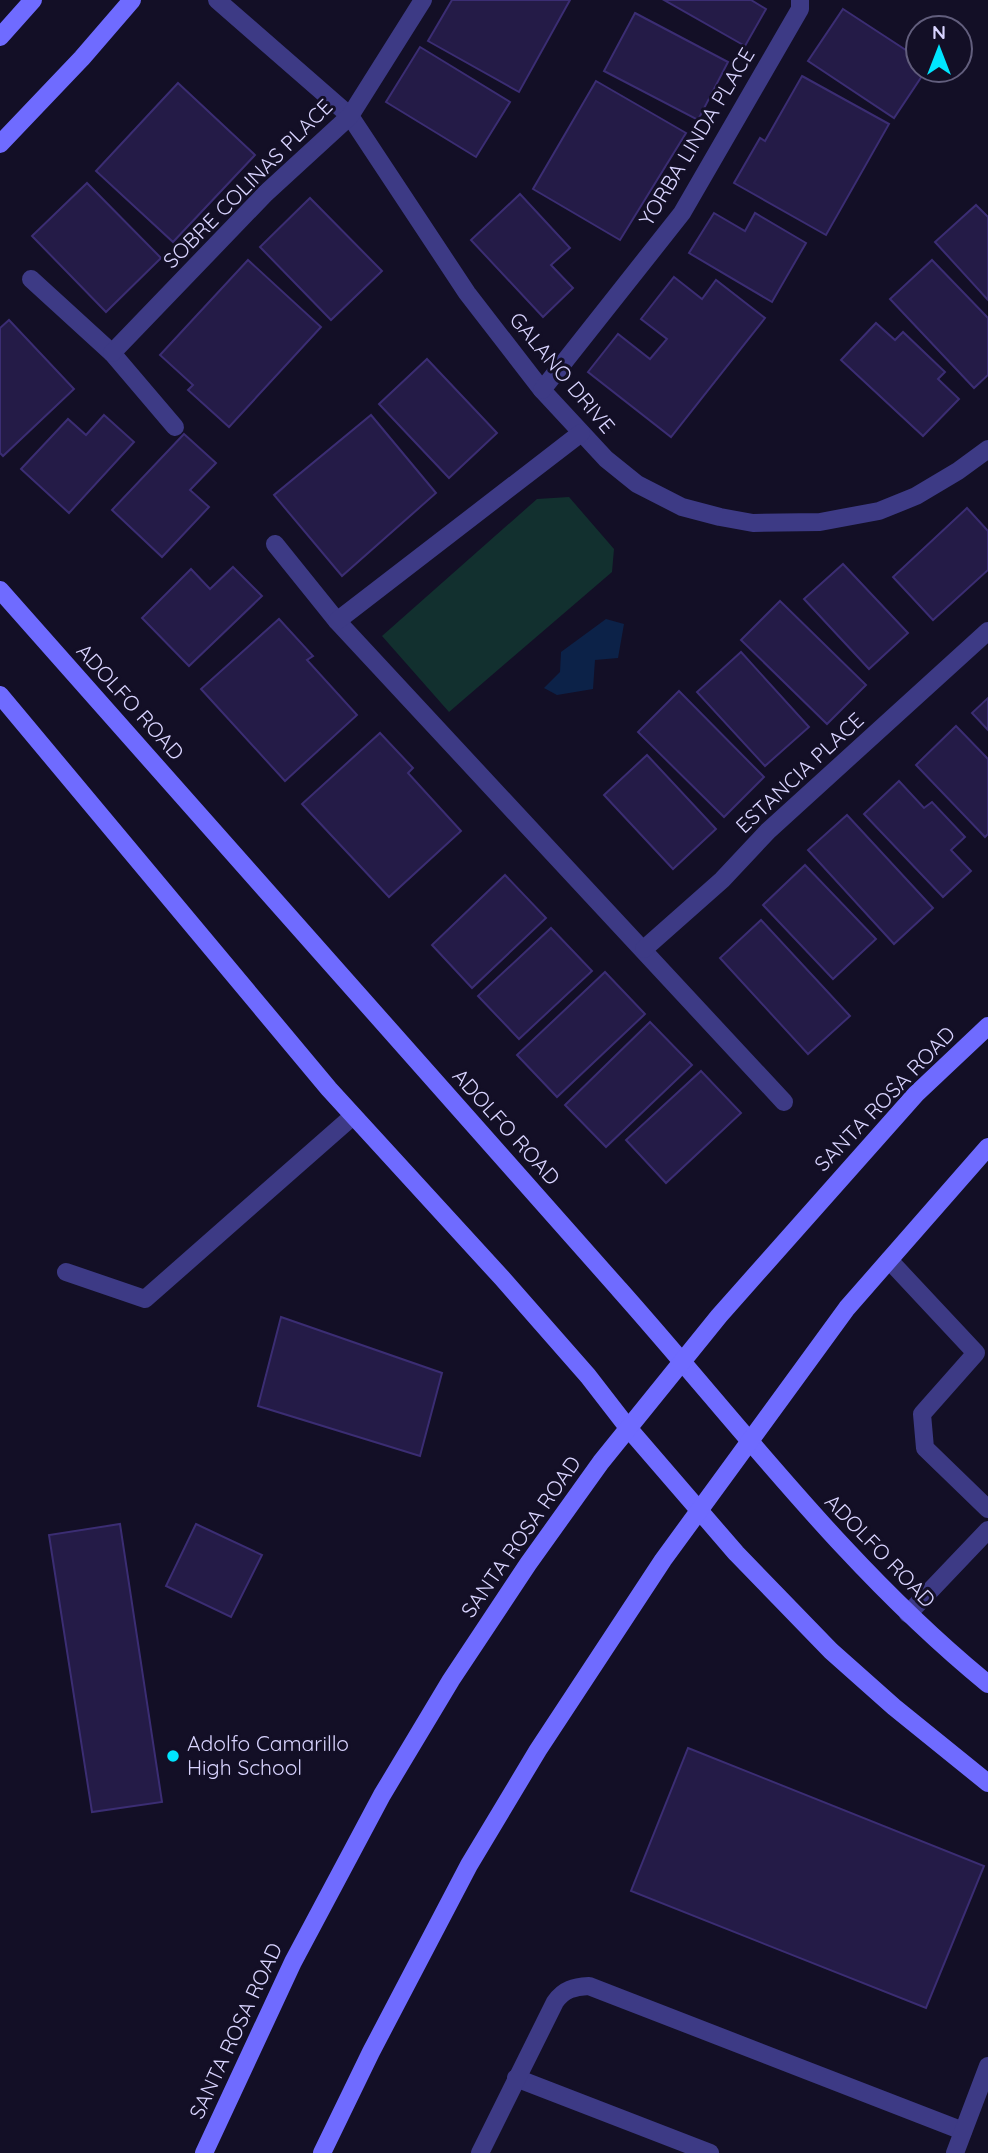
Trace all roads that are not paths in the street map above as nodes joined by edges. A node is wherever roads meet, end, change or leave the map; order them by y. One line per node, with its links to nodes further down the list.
1 (33, 0): 6 (main road)
2 (132, 0): 8 (main road)
3 (217, 0): 7 (street, GALANO DRIVE)
4 (423, 0): 7 (street, SOBRE COLINAS PLACE)
5 (800, 0): 11 (street, YORBA LINDA PLACE)
6 (0, 37)
7 (350, 116): 10 (street, SOBRE COLINAS PLACE); 11 (street, GALANO DRIVE)
8 (0, 144)
9 (31, 279): 10 (street)
10 (112, 353): 12 (street)
11 (542, 390): 13 (street, GALANO DRIVE)
12 (175, 427)
13 (581, 433): 14 (street, GALANO DRIVE); 17 (street)
14 (988, 449)
15 (275, 544): 17 (street)
16 (0, 590): 28 (main road, ADOLFO ROAD)
17 (337, 621): 20 (street)
18 (988, 631): 20 (street, ESTANCIA PLACE)
19 (0, 695): 23 (main road)
20 (644, 948): 22 (street)
21 (988, 1026): 28 (main road, SANTA ROSA ROAD)
22 (784, 1102)
23 (353, 1116): 26 (street); 29 (main road)
24 (988, 1147): 25 (main road)
25 (889, 1260): 27 (street); 30 (main road)
26 (66, 1272)
27 (982, 1347): 31 (street)
28 (682, 1361): 29 (main road, SANTA ROSA ROAD); 30 (main road, ADOLFO ROAD)
29 (629, 1429): 32 (main road); 40 (main road, SANTA ROSA ROAD)
30 (749, 1441): 32 (main road); 34 (main road, ADOLFO ROAD)
31 (988, 1509)
32 (698, 1511): 36 (main road); 41 (main road)
33 (988, 1530): 34 (street)
34 (908, 1614): 35 (main road, ADOLFO ROAD)
35 (988, 1684)
36 (988, 1783)
37 (988, 2066): 39 (street)
38 (516, 2078): 39 (street); 42 (street); 43 (street)
39 (963, 2131): 44 (street)
40 (204, 2153)
41 (322, 2153)
42 (480, 2153)
43 (710, 2153)
44 (955, 2153)

